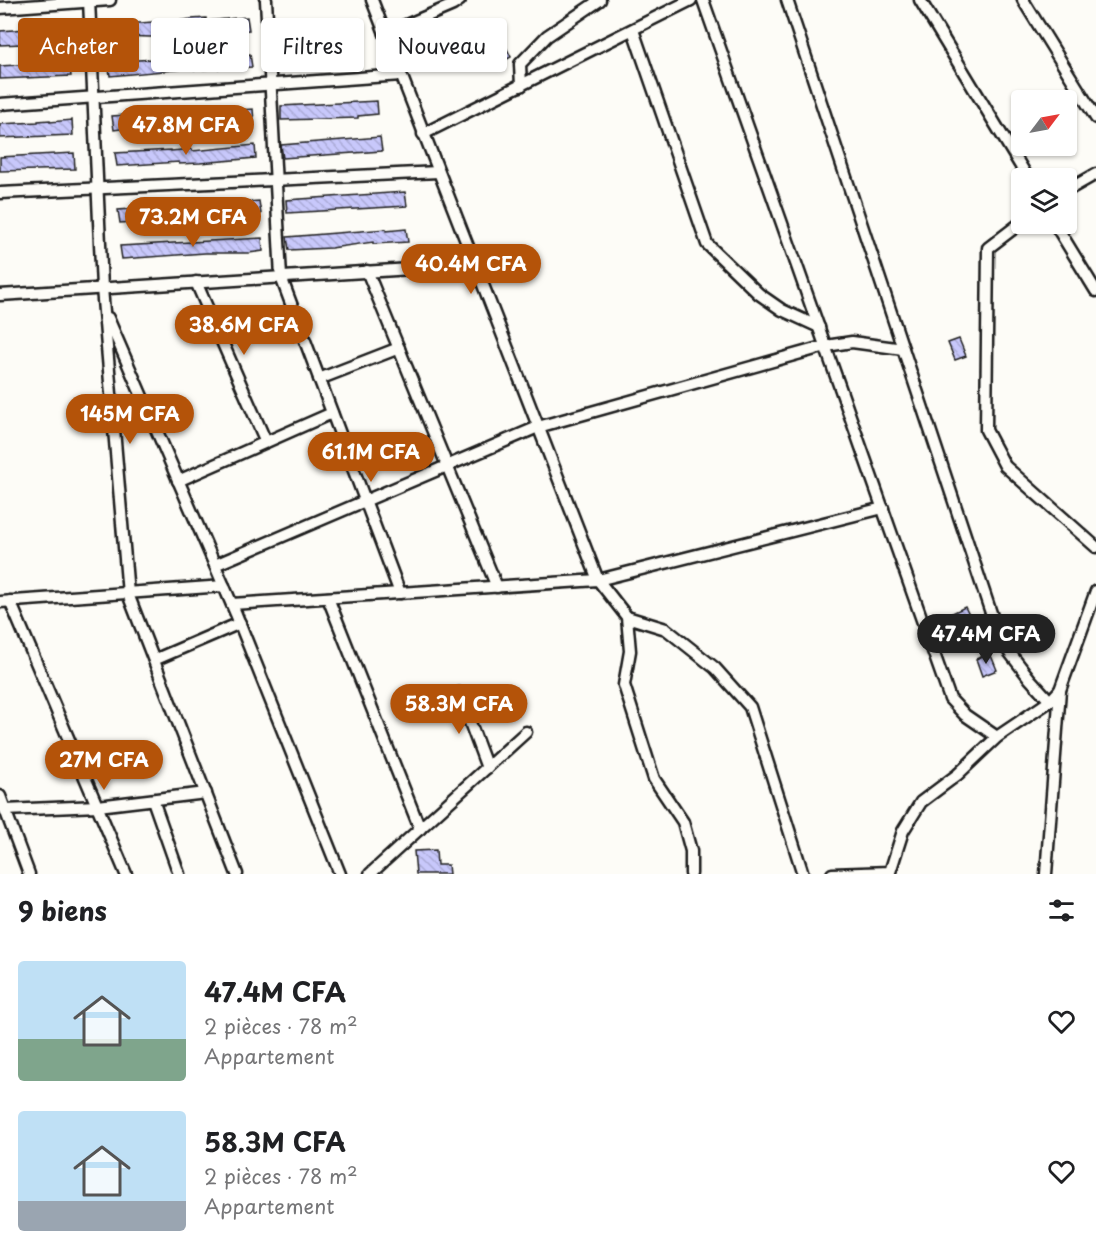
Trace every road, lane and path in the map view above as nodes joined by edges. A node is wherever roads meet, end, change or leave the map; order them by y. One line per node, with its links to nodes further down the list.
1 (110, 0): 11 (street)
2 (266, 0): 18 (street)
3 (372, 0): 13 (street)
4 (460, 0): 14 (street)
5 (600, 0): 19 (street)
6 (691, 0): 15 (street)
7 (704, 0): 41 (street)
8 (787, 0): 44 (street)
9 (920, 0): 24 (street)
10 (1023, 0): 22 (street)
11 (89, 1): 12 (street); 20 (street)
12 (0, 8)
13 (379, 18)
14 (423, 18)
15 (633, 30): 19 (street); 41 (street)
16 (400, 72): 17 (street)
17 (401, 75): 18 (street); 23 (street)
18 (270, 84): 20 (street); 27 (street)
19 (521, 86): 23 (street)
20 (94, 96): 21 (street); 29 (street)
21 (0, 104)
22 (1096, 118)
23 (423, 134): 25 (street)
24 (1022, 168)
25 (438, 172): 27 (street); 33 (street)
26 (1096, 174): 28 (street)
27 (275, 180): 29 (street); 35 (street)
28 (1077, 185)
29 (98, 189): 30 (street); 37 (street)
30 (0, 194)
31 (1011, 230): 53 (street)
32 (1061, 234): 38 (street)
33 (474, 265): 34 (street); 47 (street)
34 (368, 271): 35 (street); 43 (street)
35 (281, 277): 36 (street); 45 (street)
36 (196, 282): 37 (street); 48 (street)
37 (102, 288): 39 (street); 40 (street)
38 (1096, 291)
39 (0, 295)
40 (104, 309): 50 (street); 60 (street)
41 (819, 327): 42 (street)
42 (826, 346): 44 (street); 47 (street); 52 (street)
43 (399, 348): 45 (street); 49 (street)
44 (903, 349): 69 (street)
45 (319, 379): 46 (street)
46 (332, 413): 48 (street); 51 (street)
47 (538, 427): 49 (street); 55 (street)
48 (266, 442): 50 (street)
49 (447, 466): 51 (street); 57 (street)
50 (178, 481): 54 (street)
51 (365, 501): 54 (street); 59 (street)
52 (883, 508): 55 (street); 71 (street)
53 (1096, 547)
54 (215, 565): 56 (street)
55 (598, 580): 57 (street); 64 (street)
56 (224, 586): 60 (street); 63 (street)
57 (497, 586): 59 (street)
58 (1096, 591): 67 (street)
59 (400, 593): 61 (street)
60 (128, 594): 62 (street); 66 (street)
61 (328, 598): 63 (street); 78 (street)
62 (5, 601): 76 (street)
63 (232, 604): 65 (street)
64 (627, 617): 85 (street); 86 (street)
65 (240, 623): 66 (street); 83 (street)
66 (154, 660): 73 (street)
67 (1060, 690): 69 (street); 88 (street)
68 (459, 693): 72 (street)
69 (1050, 701): 71 (street)
70 (526, 732): 72 (street)
71 (997, 737): 87 (street)
72 (487, 768): 78 (street)
73 (206, 793): 75 (street); 82 (street)
74 (0, 796): 77 (street)
75 (153, 800): 76 (street); 81 (street)
76 (98, 806): 77 (street); 80 (street)
77 (5, 810): 79 (street)
78 (420, 829): 84 (street)
79 (29, 874)
80 (126, 874)
81 (179, 874)
82 (237, 874)
83 (340, 874)
84 (370, 874)
85 (691, 874)
86 (803, 874)
87 (832, 874)
88 (1046, 874)

